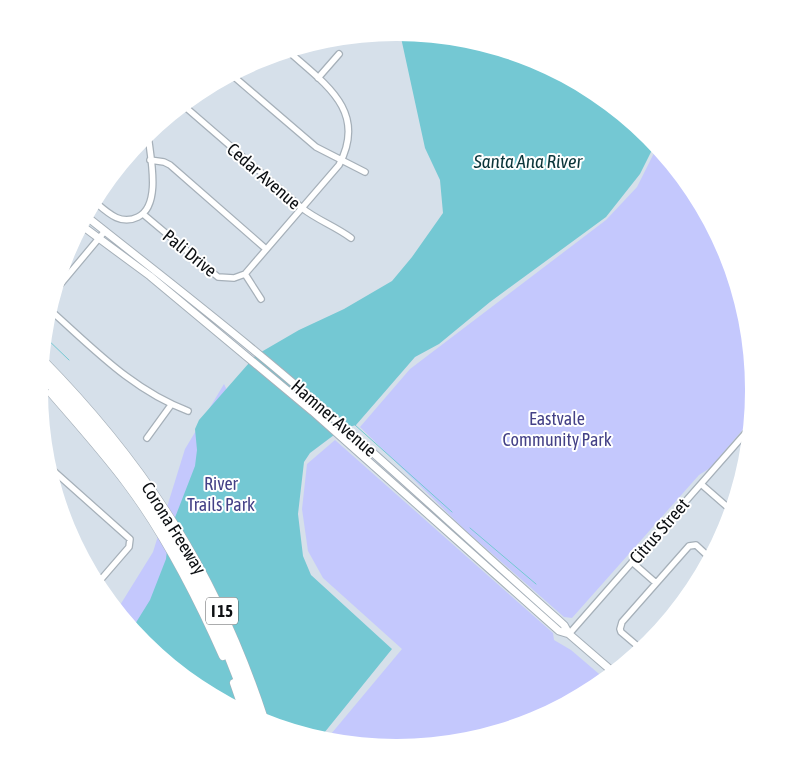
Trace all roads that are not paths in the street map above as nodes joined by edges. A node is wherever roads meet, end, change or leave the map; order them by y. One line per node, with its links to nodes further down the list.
1 (339, 54): 3 (street)
2 (294, 57): 3 (street)
3 (318, 78): 8 (street)
4 (238, 79): 8 (street)
5 (189, 110): 11 (street, Cedar Avenue)
6 (149, 144): 7 (street)
7 (150, 160): 12 (street); 18 (street)
8 (342, 160): 9 (street); 11 (street, Pali Drive)
9 (365, 172)
10 (100, 206): 12 (street)
11 (302, 208): 17 (street, Cedar Avenue); 18 (street, Pali Drive)
12 (143, 214): 19 (street, Pali Drive)
13 (92, 221): 15 (main road, Hamner Avenue)
14 (87, 230): 16 (main road, Hamner Avenue)
15 (105, 231): 16 (street); 39 (main road, Hamner Avenue)
16 (99, 238): 20 (street); 39 (main road, Hamner Avenue)
17 (351, 238)
18 (266, 249): 19 (street, Pali Drive)
19 (245, 274): 21 (street)
20 (66, 277)
21 (261, 299)
22 (56, 315): 27 (street)
23 (48, 366): 34 (highway, Corona Freeway / I 15)
24 (48, 375): 34 (highway)
25 (48, 384): 34 (highway)
26 (48, 390): 34 (highway, Corona Freeway / I 15)
27 (172, 405): 28 (street); 30 (street)
28 (188, 411)
29 (742, 437): 32 (street, Citrus Street)
30 (147, 438)
31 (58, 474): 37 (street)
32 (700, 484): 33 (street); 36 (street, Citrus Street)
33 (726, 506)
34 (159, 514): 42 (highway, Corona Freeway / I 15); 43 (highway); 44 (highway); 45 (highway, Corona Freeway / I 15)
35 (704, 554): 38 (street)
36 (632, 562): 38 (street); 39 (street, Citrus Street)
37 (103, 577)
38 (656, 583): 40 (street)
39 (568, 634): 41 (main road, Hamner Avenue)
40 (635, 644)
41 (608, 668)
42 (241, 702)
43 (247, 705)
44 (255, 709)
45 (262, 711)

